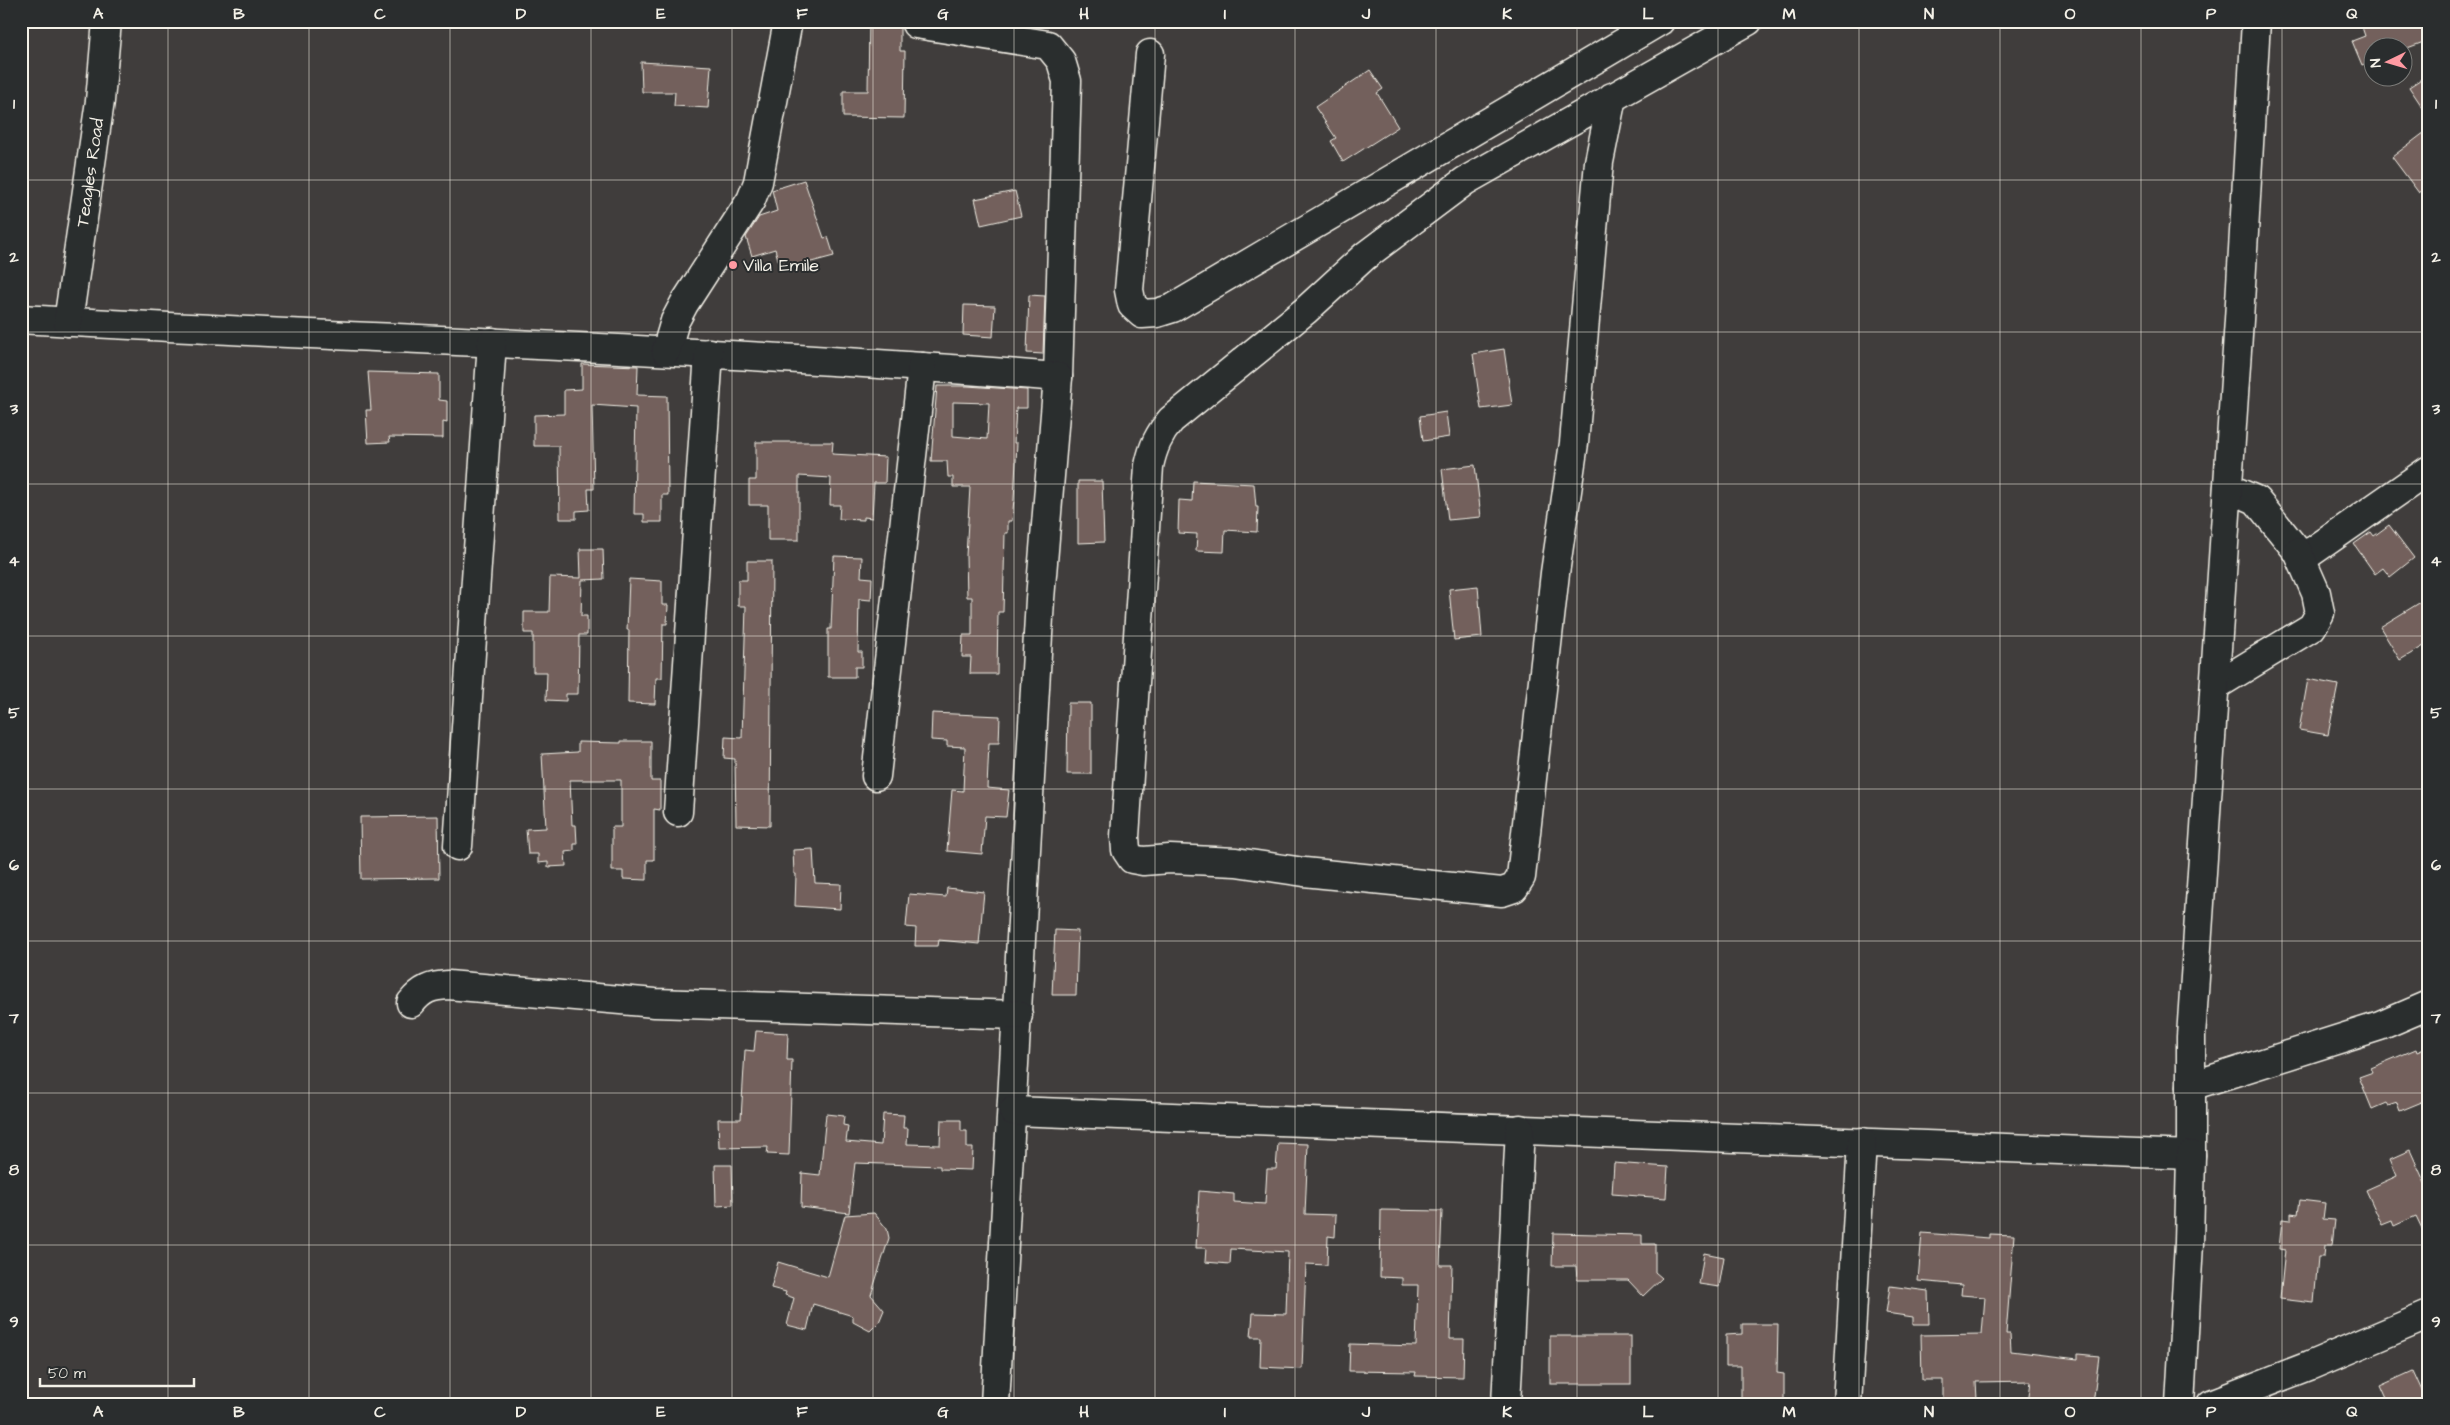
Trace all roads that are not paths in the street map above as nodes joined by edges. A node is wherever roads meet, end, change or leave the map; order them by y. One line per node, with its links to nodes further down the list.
1 (107, 21): 10 (street, Teagles Road)
2 (788, 21): 12 (street)
3 (1660, 21): 7 (street)
4 (1748, 21): 8 (street)
5 (2256, 21): 17 (street)
6 (916, 24): 15 (street)
7 (1150, 54)
8 (1612, 96): 8 (street)
9 (21, 319): 10 (street)
10 (68, 322): 11 (street)
11 (492, 342): 12 (street); 22 (street)
12 (666, 351): 13 (street)
13 (709, 353): 14 (street); 21 (street)
14 (922, 367): 15 (street); 20 (street)
15 (1058, 377): 25 (street)
16 (2429, 470): 18 (street)
17 (2228, 488): 18 (street); 19 (street)
18 (2298, 552): 19 (street)
19 (2215, 686): 26 (street)
20 (876, 776)
21 (678, 812)
22 (458, 846)
23 (411, 1003): 25 (street)
24 (2429, 1005): 26 (street)
25 (1018, 1015): 27 (street)
26 (2191, 1086): 30 (street)
27 (1013, 1111): 28 (street); 32 (street)
28 (1520, 1129): 29 (street); 33 (street)
29 (1862, 1142): 30 (street); 34 (street)
30 (2191, 1155): 35 (street)
31 (2429, 1315): 36 (street)
32 (996, 1404)
33 (1506, 1404)
34 (1847, 1404)
35 (2180, 1404)
36 (2211, 1404)

